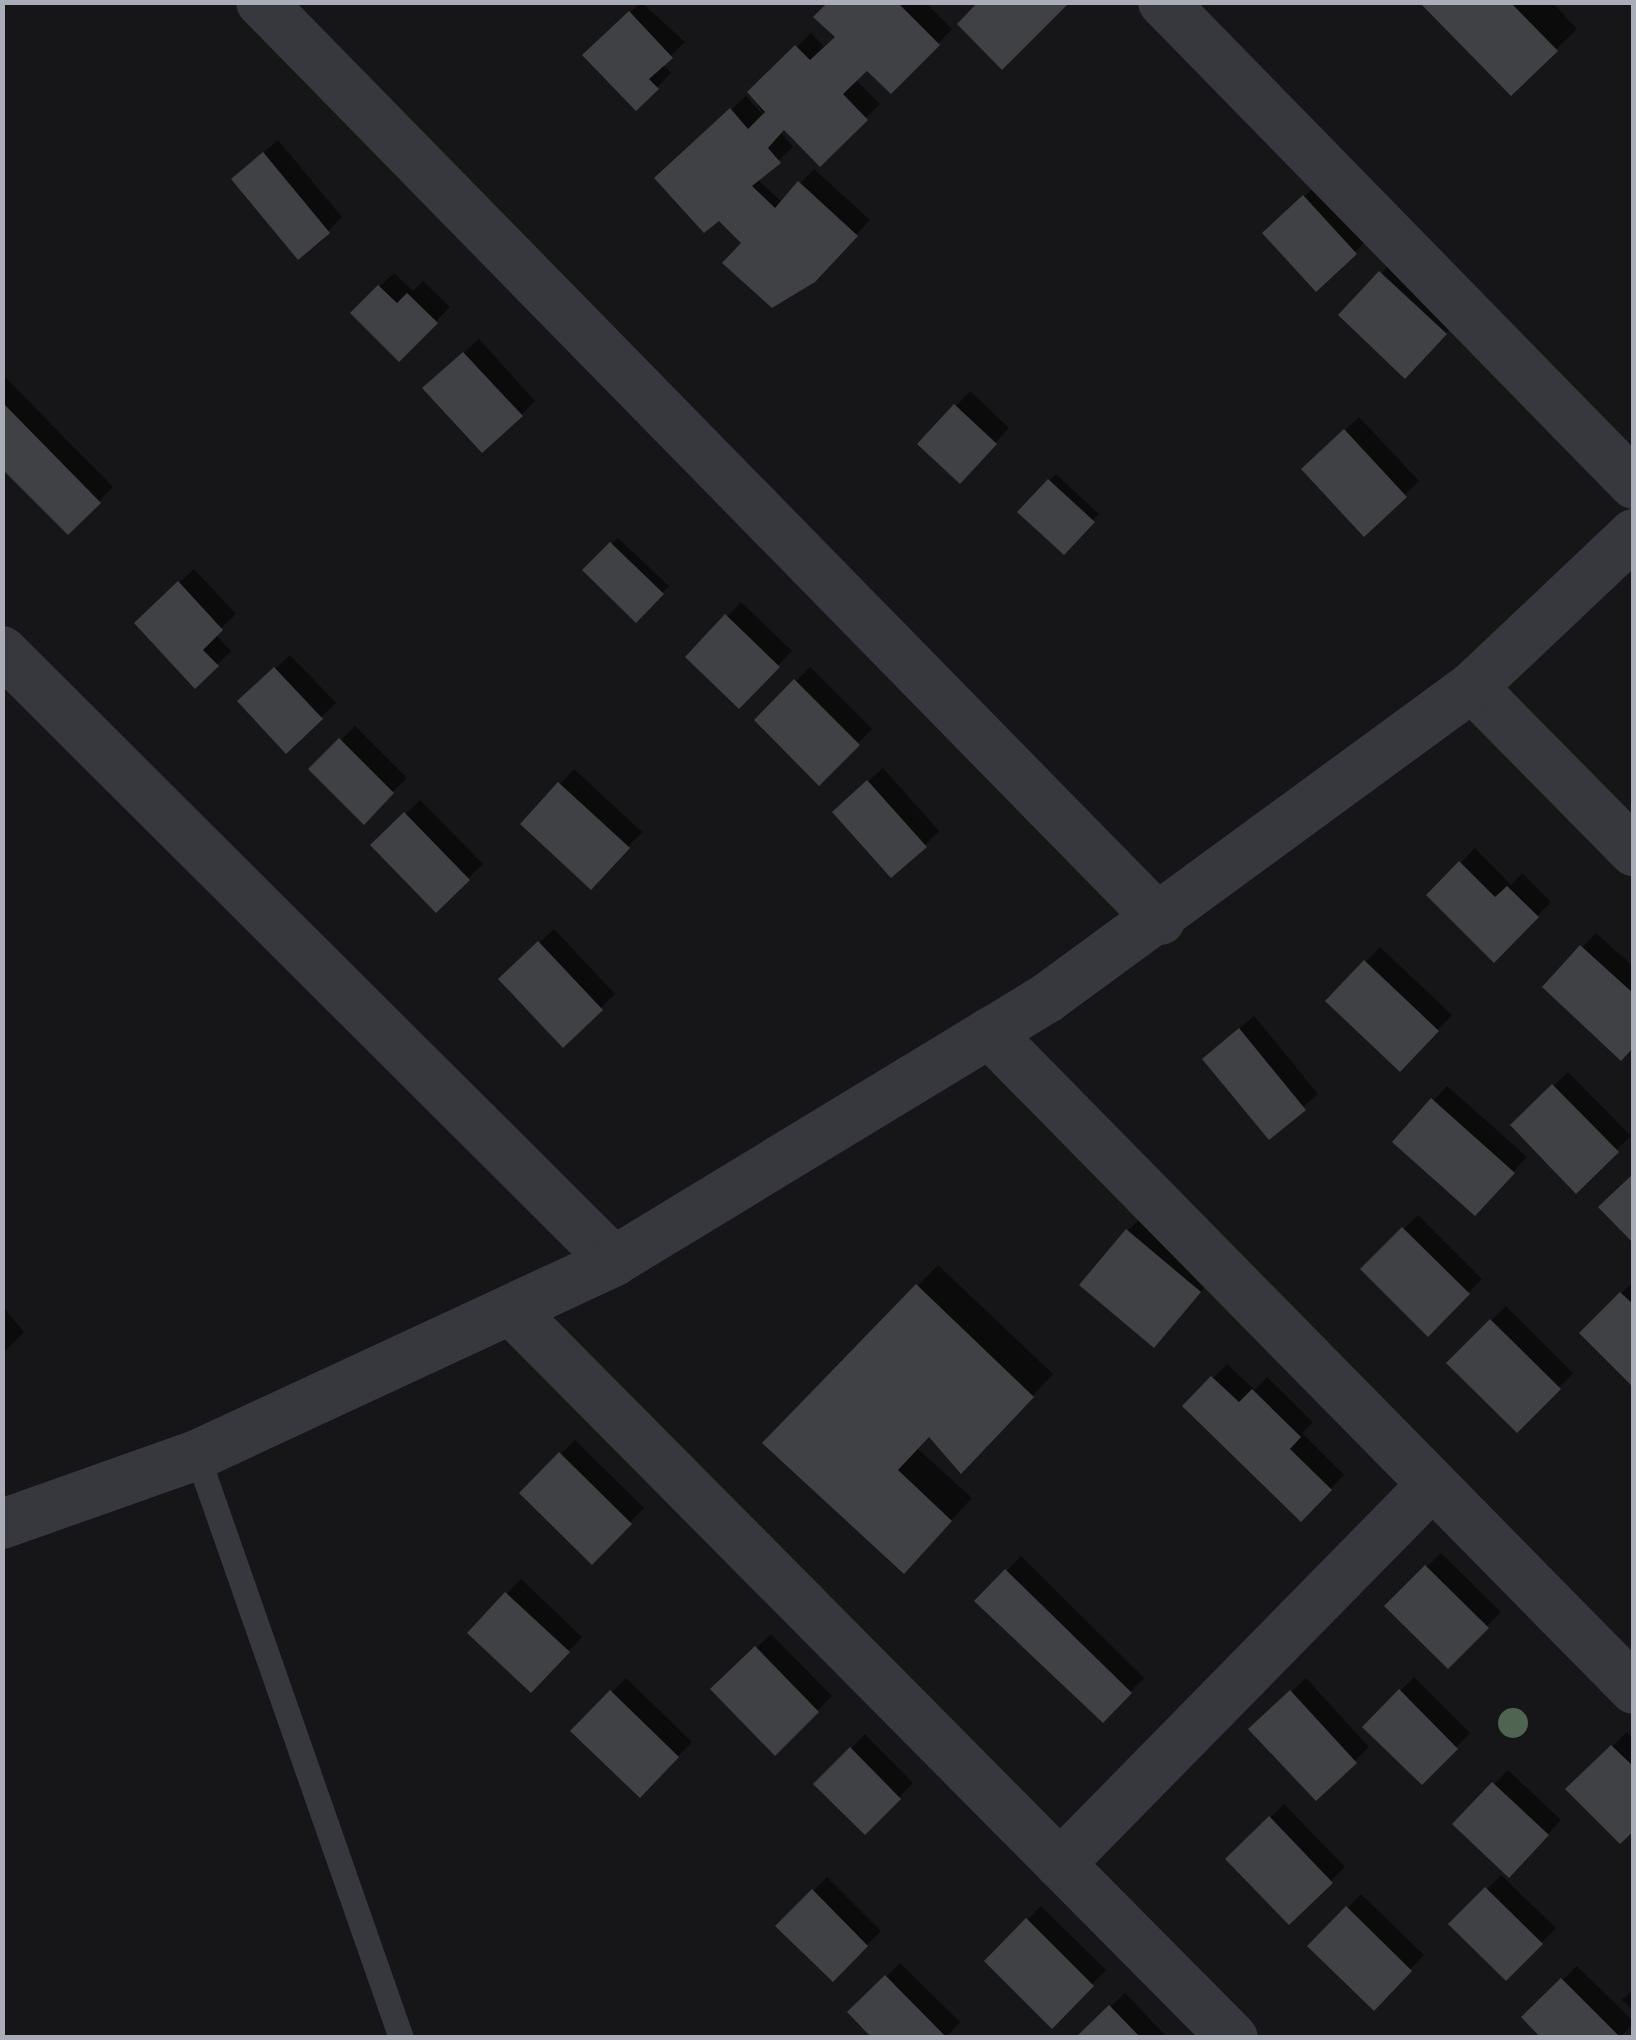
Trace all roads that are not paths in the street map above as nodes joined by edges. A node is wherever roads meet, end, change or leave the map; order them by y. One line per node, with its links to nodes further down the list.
1 (260, 2): 8 (street)
2 (1163, 2): 3 (street)
3 (1634, 484)
4 (1634, 534): 6 (street)
5 (2, 651): 10 (street)
6 (1472, 687): 7 (street); 8 (street)
7 (1634, 851)
8 (1160, 920): 9 (street)
9 (989, 1033): 10 (street); 13 (street)
10 (614, 1261): 11 (street)
11 (512, 1310): 12 (street); 16 (street)
12 (197, 1456): 14 (street); 17 (lane)
13 (1428, 1488): 15 (street); 16 (street)
14 (2, 1524)
15 (1634, 1689)
16 (1060, 1864): 18 (street)
17 (402, 2038)
18 (1233, 2038)

